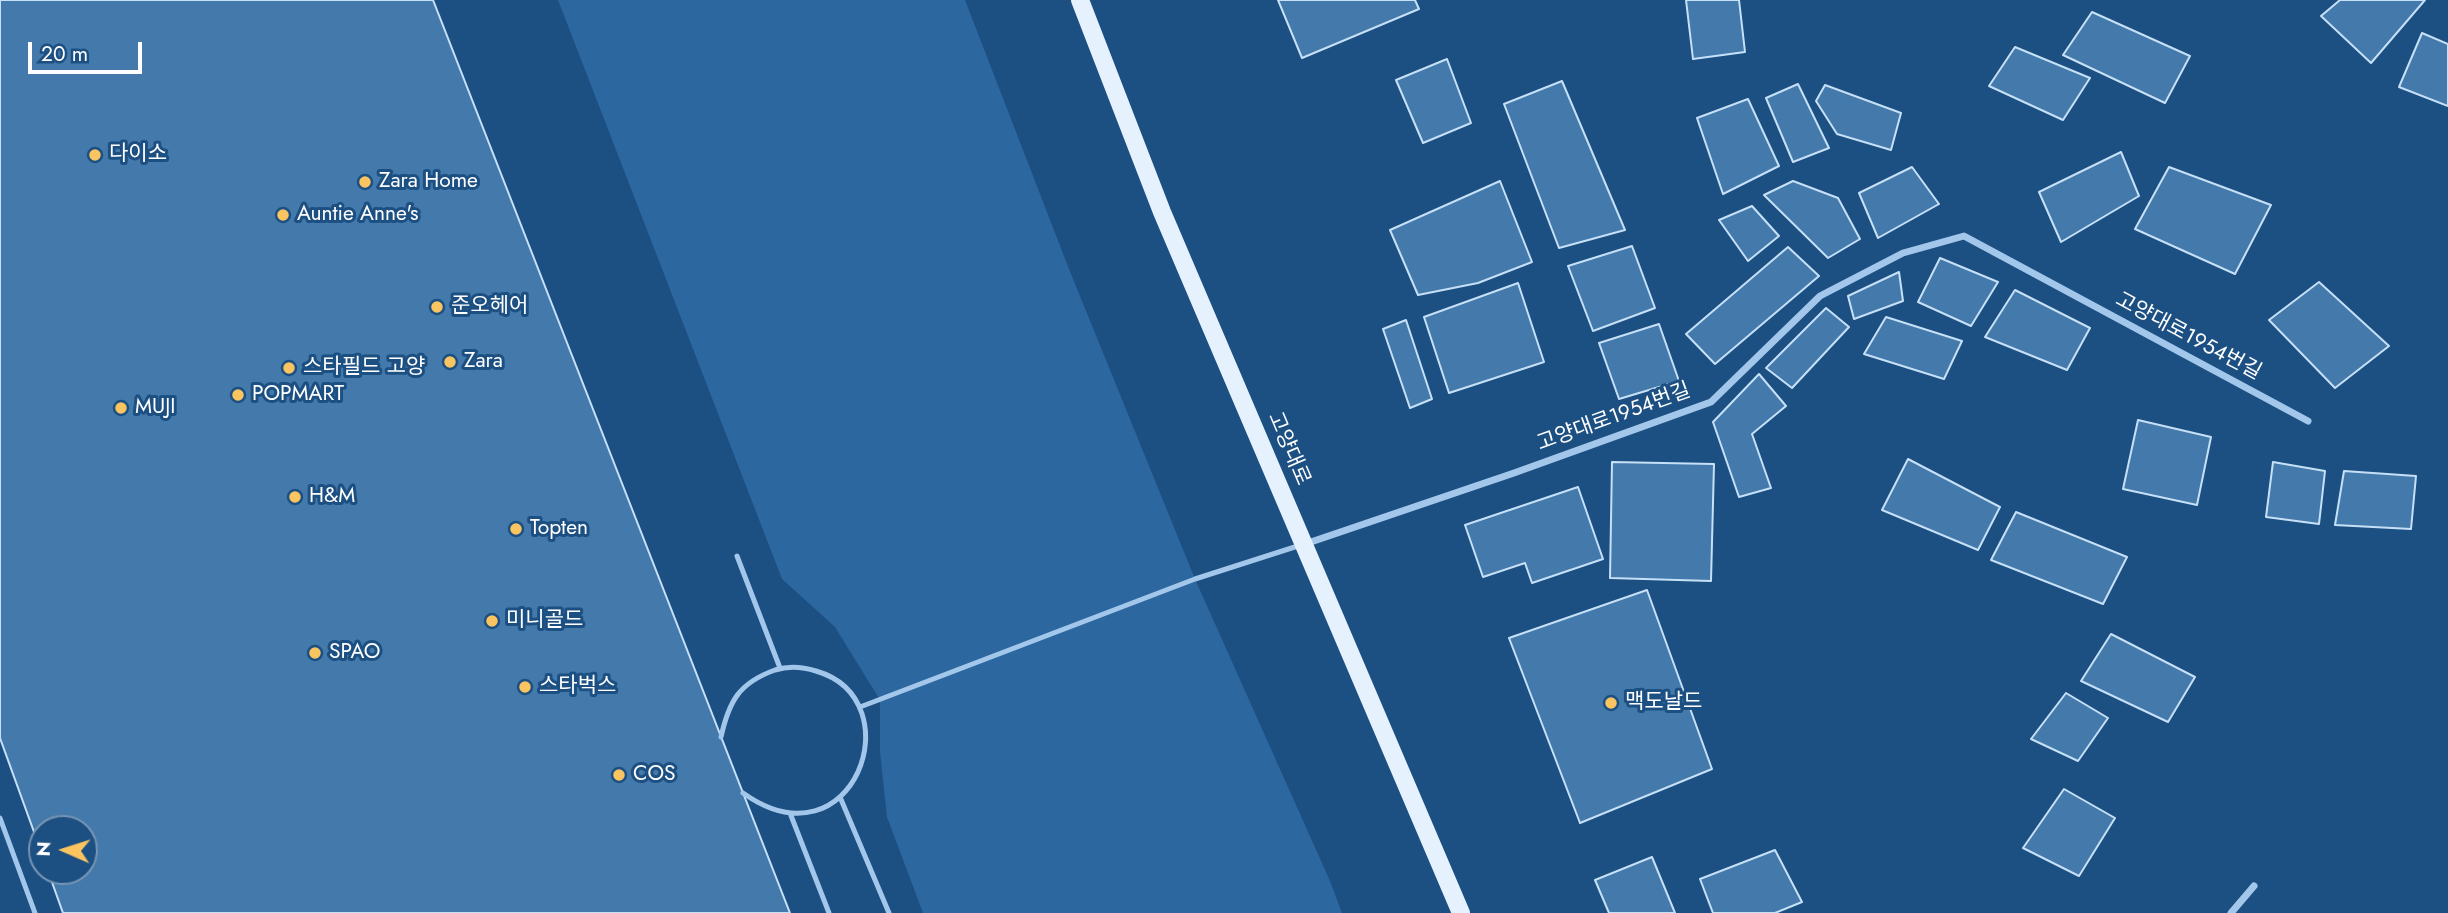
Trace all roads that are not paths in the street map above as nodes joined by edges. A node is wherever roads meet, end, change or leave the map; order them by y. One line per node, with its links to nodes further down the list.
1 (1080, 0): 3 (main road, 고양대로)
2 (2308, 421): 3 (street, 고양대로1954번길)
3 (1304, 544): 6 (lane); 16 (main road, 고양대로)
4 (737, 556): 5 (lane)
5 (780, 668): 6 (lane); 7 (lane)
6 (860, 707): 9 (lane)
7 (721, 737)
8 (743, 793): 10 (lane)
9 (840, 797): 10 (lane); 15 (lane)
10 (790, 813): 14 (lane)
11 (0, 818): 13 (lane)
12 (2254, 886): 17 (street)
13 (35, 913)
14 (830, 913)
15 (889, 913)
16 (1461, 913)
17 (2231, 913)

